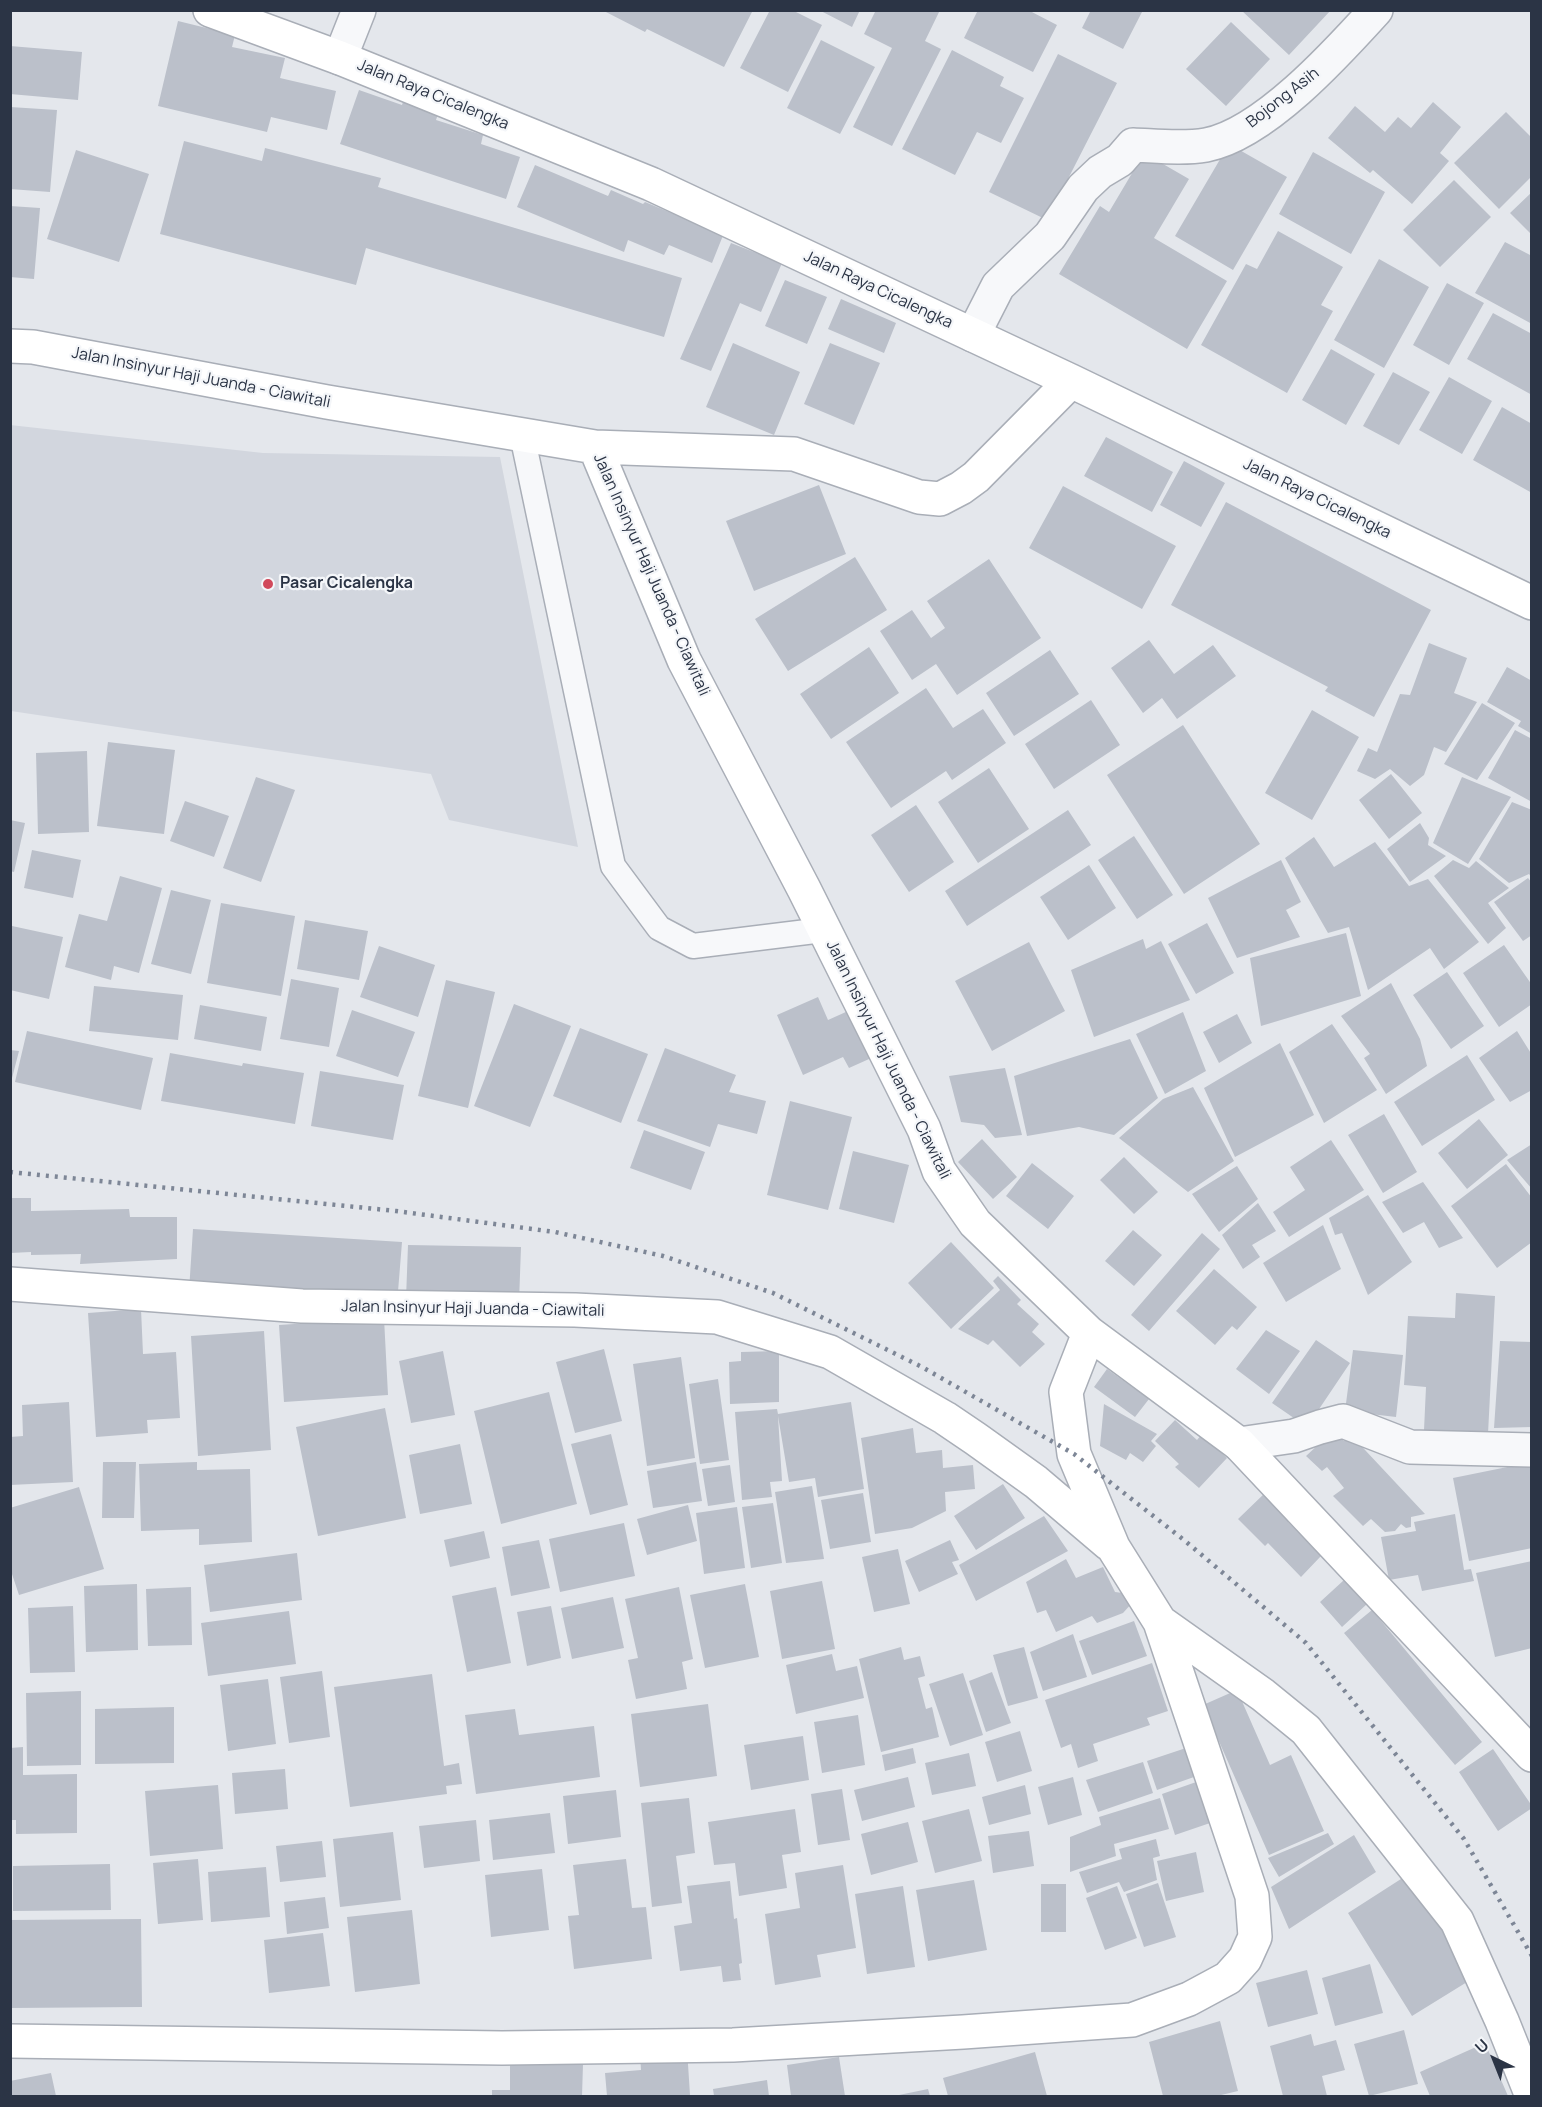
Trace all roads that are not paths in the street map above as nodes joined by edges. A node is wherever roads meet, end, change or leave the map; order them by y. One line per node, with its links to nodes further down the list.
1 (210, 10): 4 (street, Jalan Raya Cicalengka)
2 (359, 10): 4 (street)
3 (1376, 10): 5 (street, Bojong Asih)
4 (340, 58): 5 (street, Jalan Raya Cicalengka)
5 (973, 335): 7 (street, Jalan Raya Cicalengka)
6 (10, 346): 8 (street, Jalan Insinyur Haji Juanda - Ciawitali)
7 (1071, 381): 9 (street); 10 (street, Jalan Raya Cicalengka)
8 (522, 435): 9 (street, Jalan Insinyur Haji Juanda - Ciawitali); 11 (lane)
9 (595, 447): 11 (street, Jalan Insinyur Haji Juanda - Ciawitali)
10 (1532, 603)
11 (823, 930): 13 (street, Jalan Insinyur Haji Juanda - Ciawitali)
12 (10, 1284): 16 (street, Jalan Insinyur Haji Juanda - Ciawitali)
13 (1089, 1333): 14 (street, Jalan Insinyur Haji Juanda - Ciawitali); 16 (street)
14 (1239, 1444): 15 (street); 18 (street, Jalan Insinyur Haji Juanda - Ciawitali)
15 (1532, 1450)
16 (1113, 1547): 17 (street)
17 (1160, 1622): 19 (street); 20 (street)
18 (1532, 1755)
19 (10, 2041)
20 (1532, 2096)

